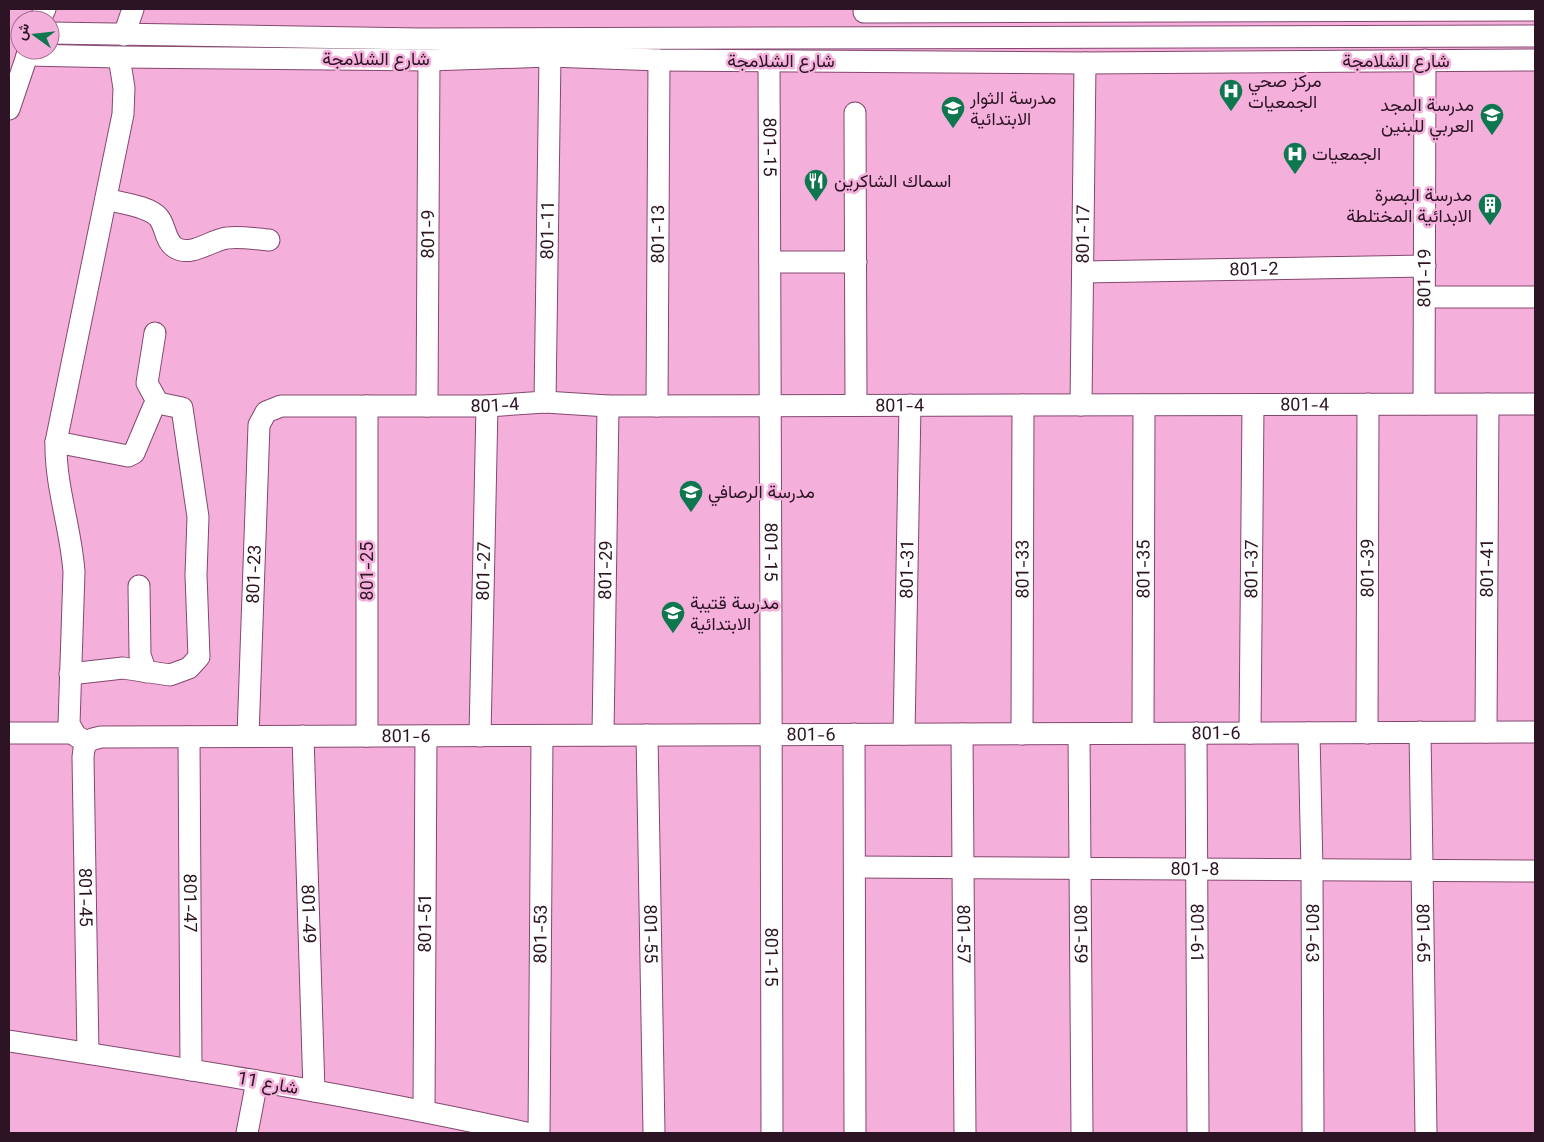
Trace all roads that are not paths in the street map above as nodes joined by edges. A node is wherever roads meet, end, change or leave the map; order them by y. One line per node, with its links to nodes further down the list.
1 (133, 9): 10 (street)
2 (864, 10): 3 (street); 13 (street)
3 (982, 10): 4 (street)
4 (1095, 10): 5 (street)
5 (1209, 10): 6 (street); 12 (street)
6 (1327, 10): 7 (street)
7 (1441, 10): 8 (street)
8 (1535, 10)
9 (60, 33): 10 (street, شارع الشلامجة)
10 (124, 35): 13 (street, شارع الشلامجة)
11 (1535, 36): 12 (street, شارع الشلامجة)
12 (1209, 38): 13 (street, شارع الشلامجة)
13 (864, 39)
14 (60, 54): 16 (street, شارع الشلامجة)
15 (550, 56): 18 (street, شارع الشلامجة); 19 (street, شارع الشلامجة); 35 (street, 801-11)
16 (119, 57): 18 (street, شارع الشلامجة); 26 (street, 801-45)
17 (25, 60): 24 (street)
18 (429, 60): 49 (street, 801-9)
19 (659, 60): 22 (street, شارع الشلامجة); 52 (street, 801-13)
20 (1425, 60): 21 (street, شارع الشلامجة); 23 (street, شارع الشلامجة); 30 (street, 801-19)
21 (1535, 60)
22 (769, 61): 23 (street, شارع الشلامجة); 28 (street, 801-15)
23 (1085, 63): 31 (street, 801-17)
24 (9, 109)
25 (855, 113): 29 (street)
26 (106, 199): 27 (street); 54 (street, 801-45)
27 (269, 240)
28 (770, 262): 29 (street); 41 (street, 801-15)
29 (856, 262): 42 (street)
30 (1425, 266): 31 (street, 801-2); 32 (street, 801-19)
31 (1082, 272): 45 (street, 801-17)
32 (1425, 297): 33 (street); 38 (street, 801-19)
33 (1535, 297)
34 (155, 333): 36 (street)
35 (545, 402): 50 (street, 801-4); 51 (street, 801-4)
36 (158, 403): 54 (street); 56 (street)
37 (1368, 404): 38 (street, 801-4); 47 (street, 801-4); 66 (street, 801-39)
38 (1424, 404): 39 (street, 801-4)
39 (1488, 404): 40 (street, 801-4); 59 (street, 801-41)
40 (1535, 404)
41 (772, 405): 42 (street, 801-4); 52 (street, 801-4); 74 (street, 801-15)
42 (856, 405): 43 (street, 801-4)
43 (910, 405): 44 (street, 801-4); 68 (street, 801-31)
44 (1023, 405): 45 (street, 801-4); 70 (street, 801-33)
45 (1081, 405): 46 (street, 801-4)
46 (1144, 405): 47 (street, 801-4); 62 (street, 801-35)
47 (1253, 405): 64 (street, 801-37)
48 (367, 406): 49 (street, 801-4); 53 (street, 801-4); 77 (street, 801-25)
49 (427, 406): 50 (street, 801-4)
50 (487, 406): 79 (street, 801-27)
51 (608, 406): 52 (street, 801-4); 72 (street, 801-29)
52 (657, 406)
53 (266, 412): 75 (street, 801-23)
54 (56, 442): 57 (street, 801-45)
55 (139, 586): 56 (street)
56 (146, 672): 57 (street)
57 (70, 674): 82 (street, 801-45)
58 (1420, 732): 59 (street, 801-6); 66 (street, 801-6); 88 (street, 801-65)
59 (1486, 732): 60 (street, 801-6)
60 (1535, 732)
61 (9, 733): 82 (street, 801-6)
62 (1143, 733): 63 (street, 801-6); 71 (street, 801-6)
63 (1196, 733): 64 (street, 801-6); 86 (street, 801-61)
64 (1250, 733): 65 (street, 801-6)
65 (1309, 733): 66 (street, 801-6); 87 (street, 801-63)
66 (1367, 733)
67 (854, 734): 68 (street, 801-6); 74 (street, 801-6); 83 (street)
68 (904, 734): 69 (street, 801-6)
69 (962, 734): 70 (street, 801-6); 84 (street, 801-57)
70 (1022, 734): 71 (street, 801-6)
71 (1079, 734): 85 (street, 801-59)
72 (603, 735): 73 (street, 801-6); 80 (street, 801-6)
73 (648, 735): 74 (street, 801-6); 100 (street, 801-55)
74 (770, 735): 101 (street, 801-15)
75 (248, 736): 76 (street, 801-6); 81 (street, 801-6)
76 (303, 736): 77 (street, 801-6); 94 (street, 801-49)
77 (367, 736): 78 (street, 801-6)
78 (426, 736): 79 (street, 801-6); 95 (street, 801-51)
79 (480, 736): 80 (street, 801-6)
80 (542, 736): 99 (street, 801-53)
81 (190, 737): 82 (street, 801-6); 92 (street, 801-47)
82 (80, 738): 91 (street, 801-45)
83 (855, 867): 84 (street, 801-8); 102 (street)
84 (963, 868): 85 (street, 801-8); 103 (street, 801-57)
85 (1081, 868): 86 (street, 801-8); 104 (street, 801-59)
86 (1196, 869): 87 (street, 801-8); 105 (street, 801-61)
87 (1312, 870): 88 (street, 801-8); 106 (street, 801-63)
88 (1423, 870): 89 (street, 801-8); 107 (street, 801-65)
89 (1535, 871)
90 (9, 1041): 91 (street, شارع 11)
91 (88, 1053): 92 (street, شارع 11)
92 (191, 1070): 93 (street, شارع 11)
93 (258, 1081): 94 (street, شارع 11); 97 (street)
94 (314, 1091): 95 (street, شارع 11)
95 (424, 1111): 96 (street, شارع 11)
96 (456, 1126): 98 (street, شارع 11)
97 (247, 1133)
98 (526, 1133)
99 (539, 1133)
100 (654, 1133)
101 (772, 1133)
102 (855, 1133)
103 (965, 1133)
104 (1082, 1133)
105 (1198, 1133)
106 (1313, 1133)
107 (1426, 1133)

